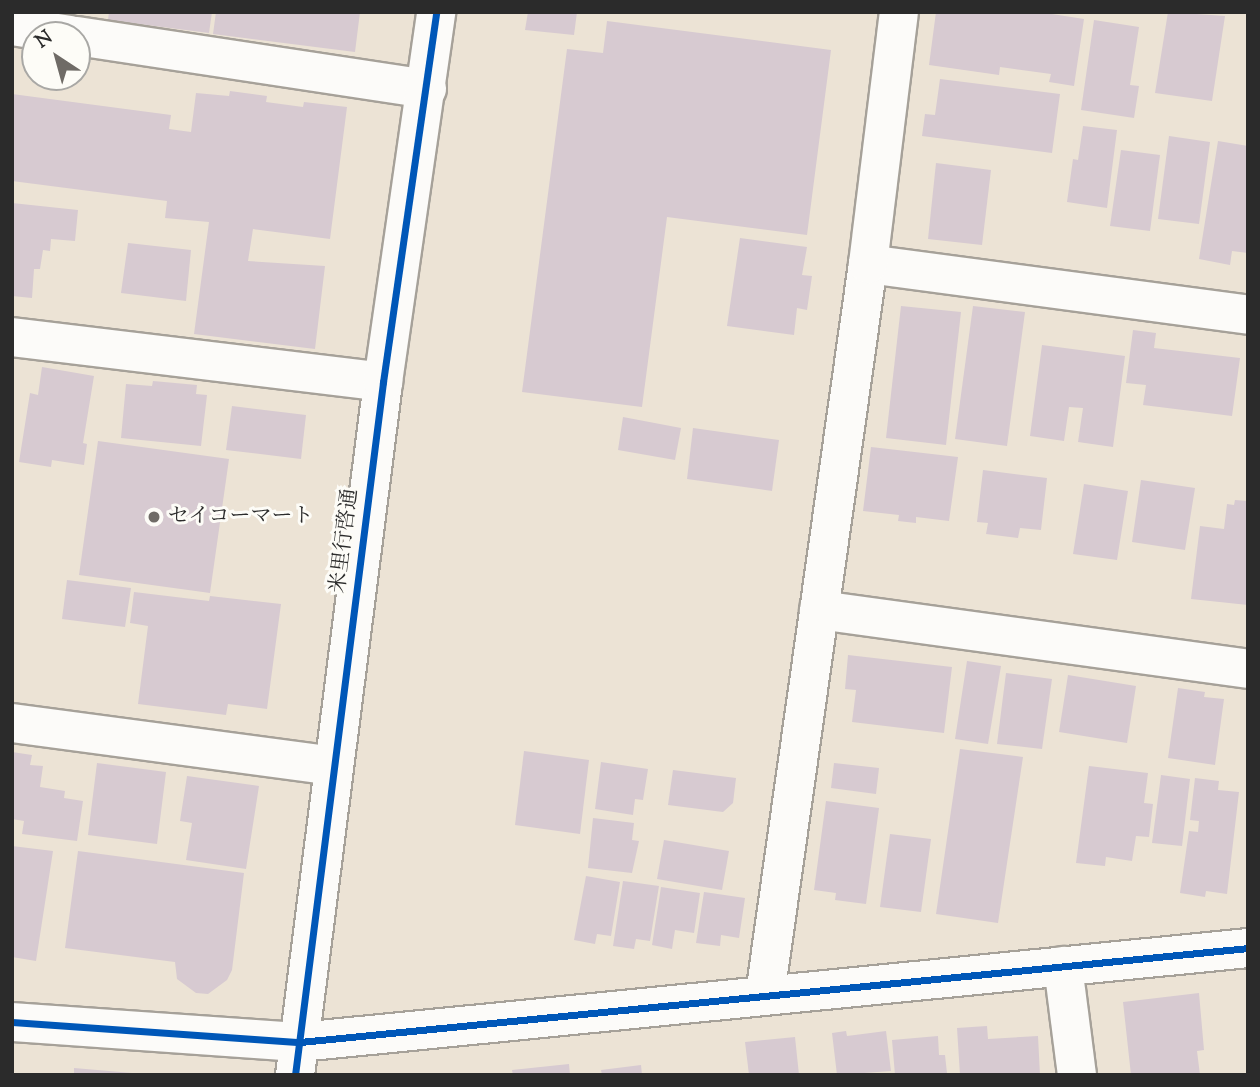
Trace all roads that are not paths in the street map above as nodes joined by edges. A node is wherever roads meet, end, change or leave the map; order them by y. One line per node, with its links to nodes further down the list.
1 (436, 12): 4 (street, 米里行啓通)
2 (899, 12): 5 (street)
3 (91, 38): 4 (street)
4 (427, 89): 8 (street, 米里行啓通)
5 (868, 264): 6 (street); 9 (street)
6 (1248, 315)
7 (12, 337): 8 (street)
8 (383, 382): 12 (street, 米里行啓通)
9 (818, 610): 10 (street); 15 (street)
10 (1248, 669)
11 (12, 723): 12 (street)
12 (333, 765): 17 (street, 米里行啓通)
13 (1248, 948): 14 (street)
14 (1063, 966): 15 (street); 18 (street)
15 (765, 995): 17 (street)
16 (12, 1022): 17 (street)
17 (298, 1058)
18 (1077, 1075)

